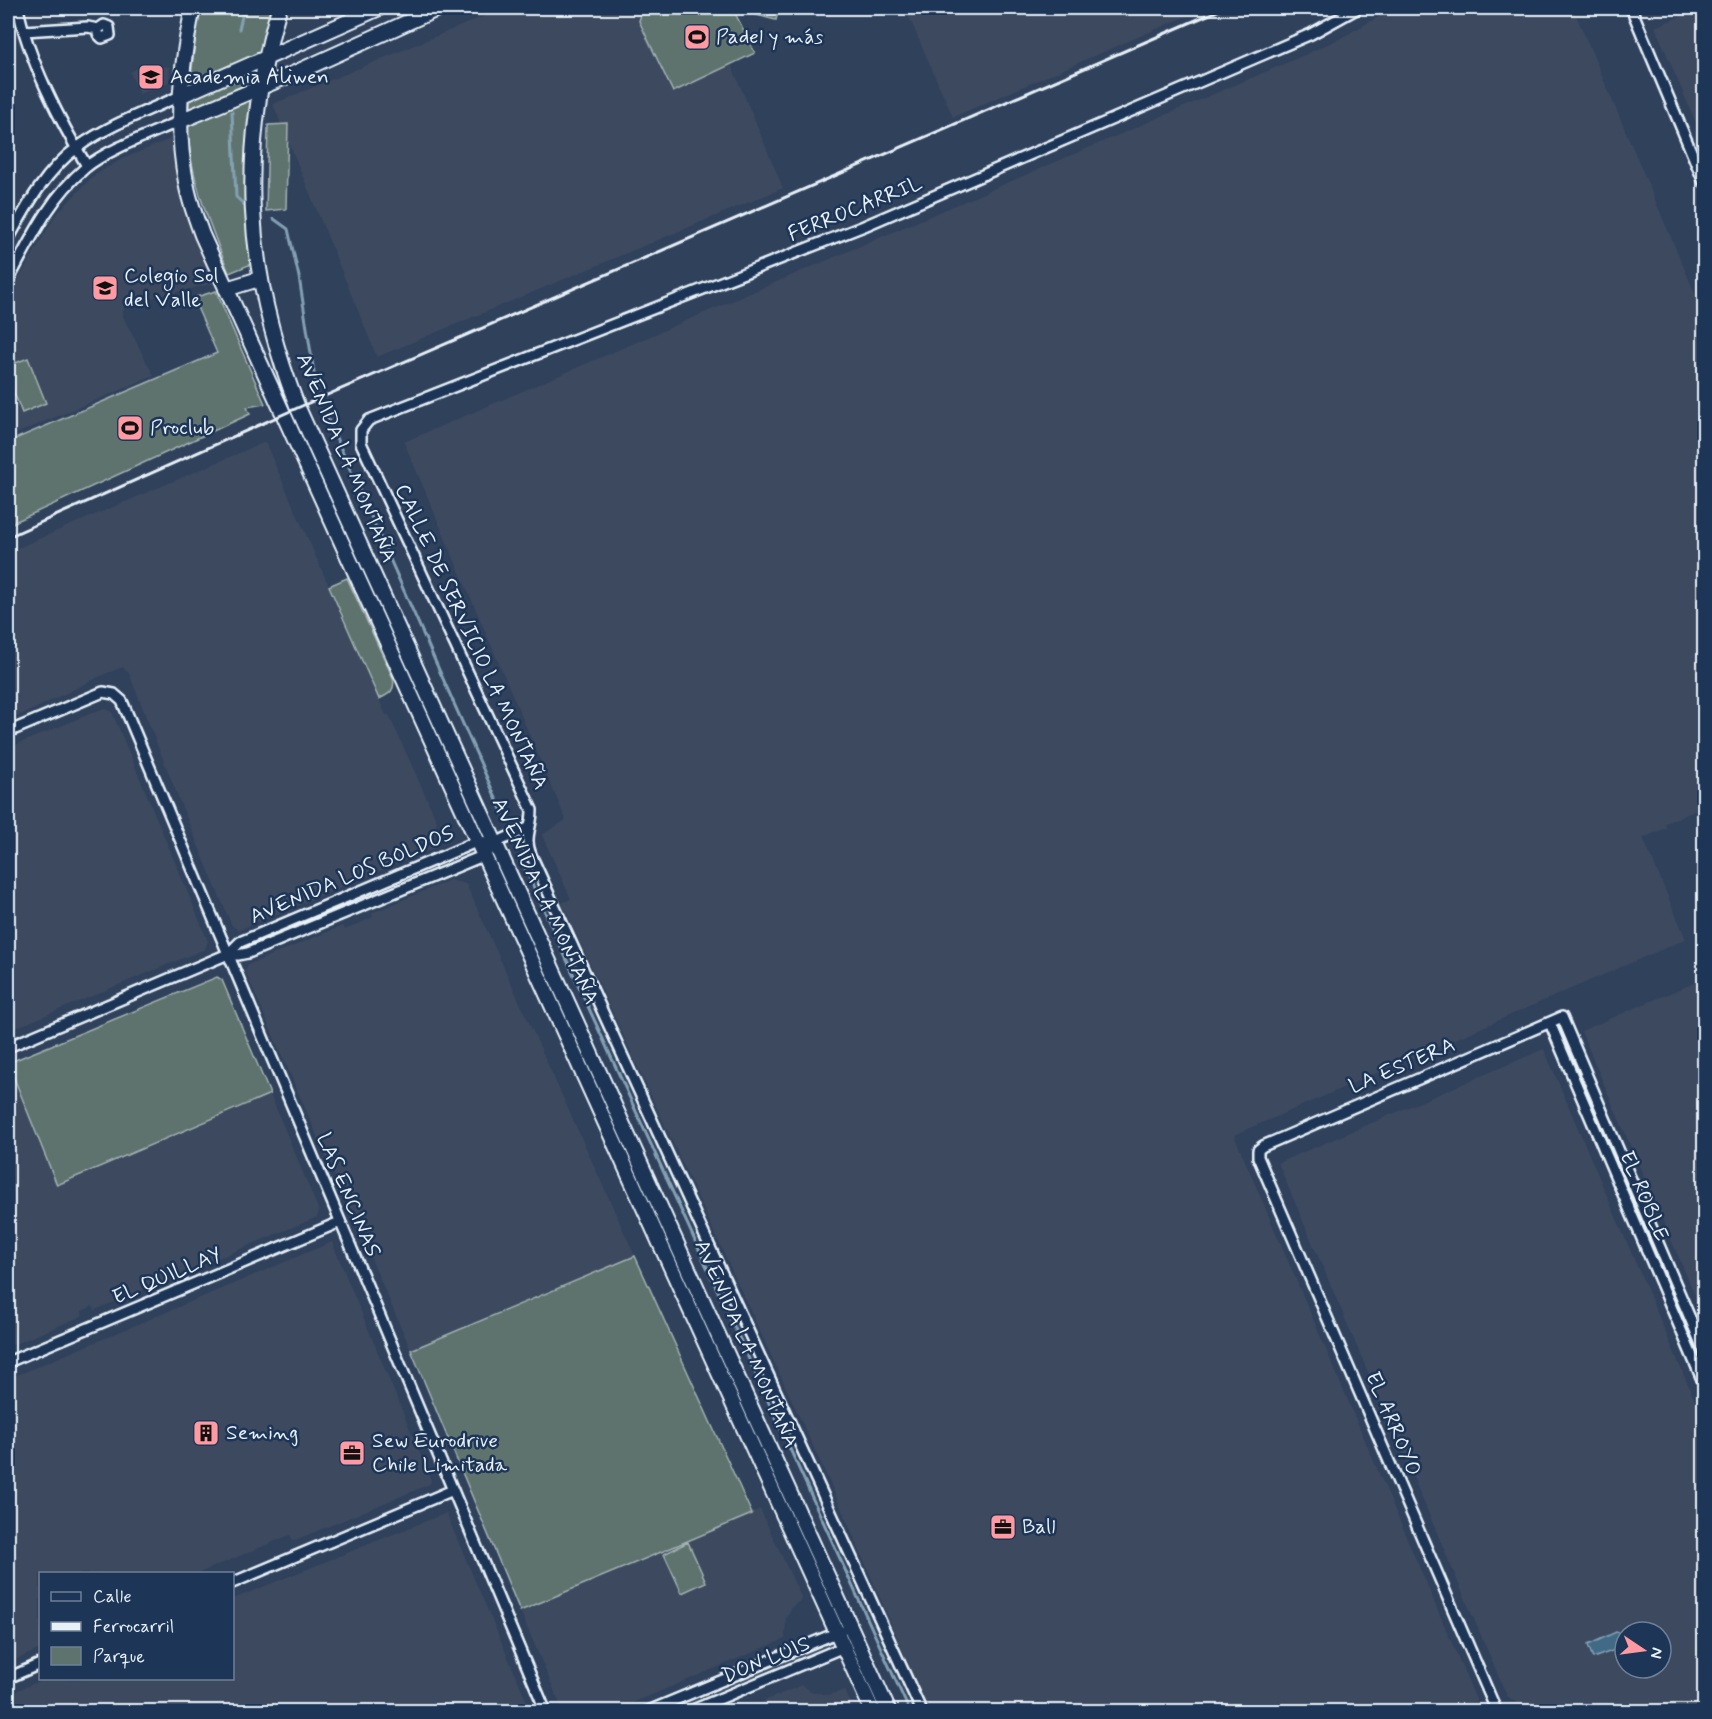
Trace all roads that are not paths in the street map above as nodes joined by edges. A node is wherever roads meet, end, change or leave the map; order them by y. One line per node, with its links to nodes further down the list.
1 (18, 8): 9 (street)
2 (193, 8): 12 (main road, AVENIDA LA MONTAÑA)
3 (279, 8): 10 (main road, AVENIDA LA MONTAÑA)
4 (379, 8): 10 (main road)
5 (439, 8): 11 (main road)
6 (1358, 8): 21 (street, FERROCARRIL)
7 (1630, 8): 16 (street)
8 (98, 29): 9 (street)
9 (24, 31): 14 (street)
10 (265, 59): 11 (main road, AVENIDA LA MONTAÑA); 12 (main road)
11 (261, 86): 13 (main road); 18 (main road, AVENIDA LA MONTAÑA)
12 (182, 95): 13 (main road, AVENIDA LA MONTAÑA); 14 (street)
13 (180, 121): 15 (street); 20 (main road, AVENIDA LA MONTAÑA)
14 (76, 148): 15 (street); 17 (street)
15 (87, 166): 19 (street)
16 (1704, 182)
17 (8, 240)
18 (259, 279): 20 (main road); 25 (main road, AVENIDA LA MONTAÑA)
19 (8, 281)
20 (226, 289): 24 (main road, AVENIDA LA MONTAÑA)
21 (361, 430): 23 (street, CALLE DE SERVICIO LA MONTAÑA)
22 (8, 732): 27 (street, LAS ENCINAS)
23 (528, 828): 25 (street, AVENIDA LOS BOLDOS); 49 (street, CALLE DE SERVICIO LA MONTAÑA)
24 (478, 841): 25 (street, AVENIDA LOS BOLDOS); 26 (main road, AVENIDA LA MONTAÑA); 27 (street, AVENIDA LOS BOLDOS)
25 (495, 843): 26 (street, AVENIDA LOS BOLDOS); 38 (main road, AVENIDA LA MONTAÑA)
26 (485, 855): 27 (street, AVENIDA LOS BOLDOS); 39 (main road, AVENIDA LA MONTAÑA)
27 (228, 954): 30 (street, AVENIDA LOS BOLDOS); 32 (street, LAS ENCINAS)
28 (1562, 1017): 29 (street, LA ESTERA); 33 (street, EL ROBLE)
29 (1550, 1023): 31 (street, LA ESTERA); 35 (street, EL ROBLE)
30 (8, 1047)
31 (1258, 1150): 50 (street, EL ARROYO)
32 (340, 1222): 34 (street, EL QUILLAY); 36 (street, LAS ENCINAS)
33 (1704, 1351)
34 (8, 1362)
35 (1704, 1384)
36 (453, 1490): 37 (street); 44 (street, LAS ENCINAS)
37 (234, 1582)
38 (851, 1627): 39 (street); 40 (main road, AVENIDA LA MONTAÑA)
39 (837, 1632): 41 (main road, AVENIDA LA MONTAÑA); 45 (street)
40 (858, 1642): 41 (street, DON LUIS); 48 (main road, AVENIDA LA MONTAÑA)
41 (844, 1647): 46 (street, DON LUIS); 47 (main road, AVENIDA LA MONTAÑA)
42 (39, 1664): 43 (street)
43 (8, 1677)
44 (546, 1712)
45 (646, 1712)
46 (688, 1712)
47 (873, 1712)
48 (890, 1712)
49 (922, 1712)
50 (1497, 1712)

